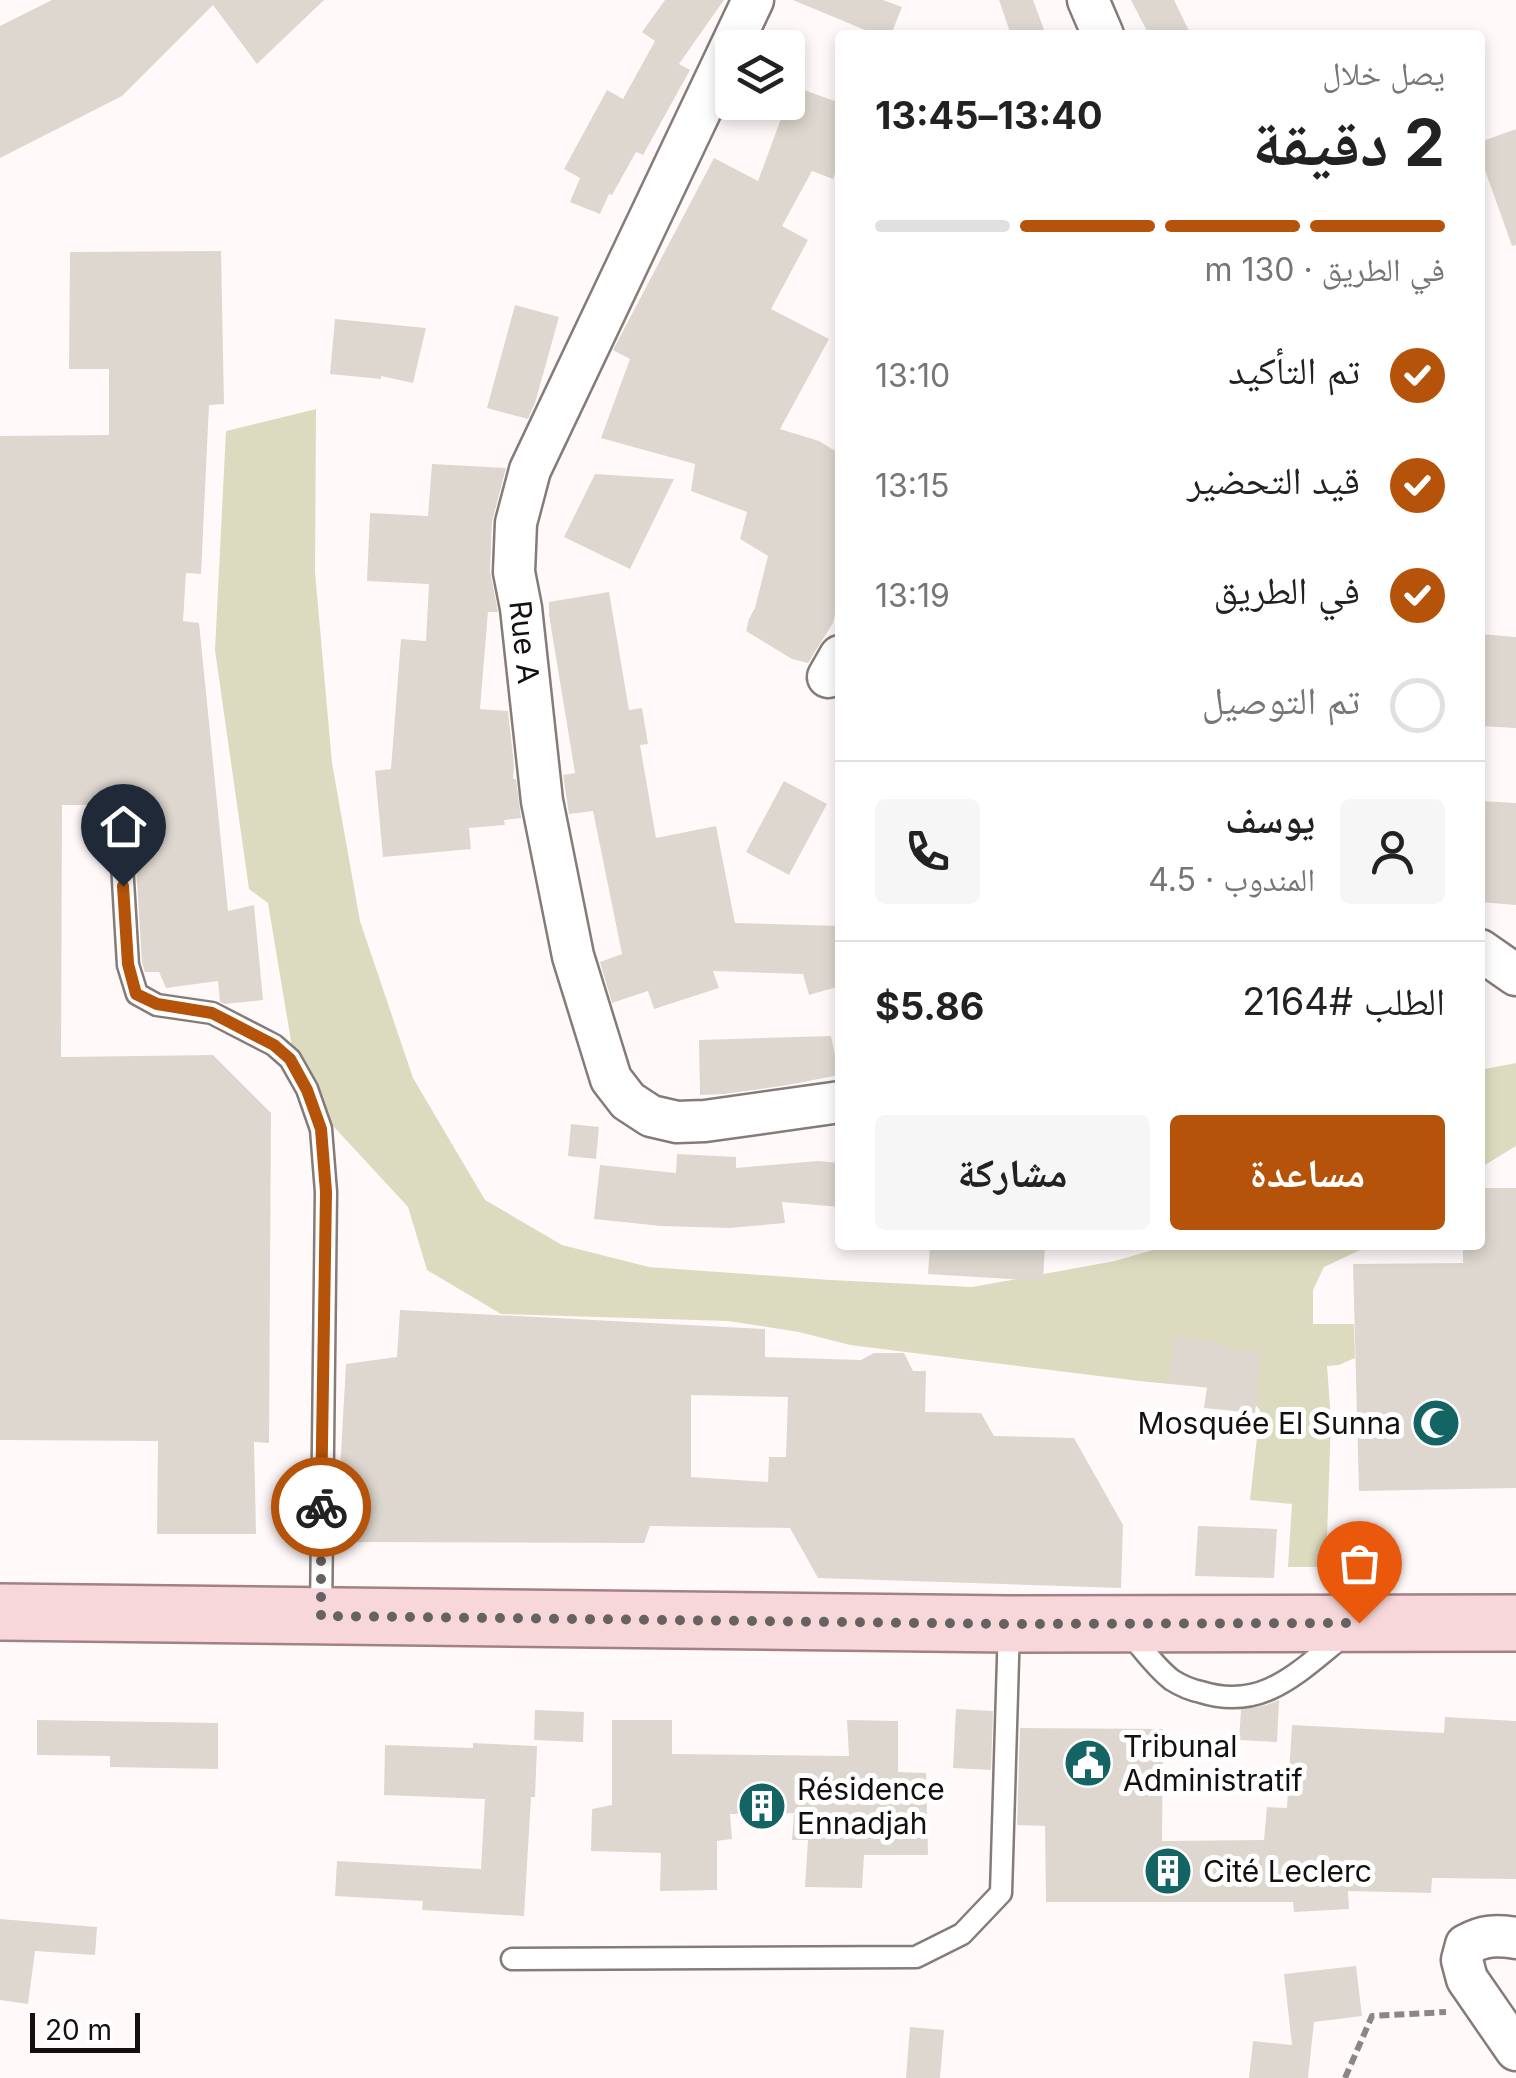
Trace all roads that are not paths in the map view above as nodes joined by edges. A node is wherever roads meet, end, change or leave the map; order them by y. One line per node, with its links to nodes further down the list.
1 (753, 0): 7 (street, Rue A)
2 (1088, 0): 3 (street)
3 (1102, 30)
4 (121, 847): 9 (lane)
5 (1485, 953): 6 (street)
6 (1516, 975)
7 (835, 1103)
8 (0, 1612): 9 (main road)
9 (321, 1616): 12 (main road)
10 (1516, 1622): 11 (main road)
11 (1359, 1623): 13 (main road); 13 (lane)
12 (1009, 1624): 13 (main road); 15 (lane)
13 (1121, 1624)
14 (1516, 1938): 16 (street)
15 (512, 1959)
16 (1516, 2050)

